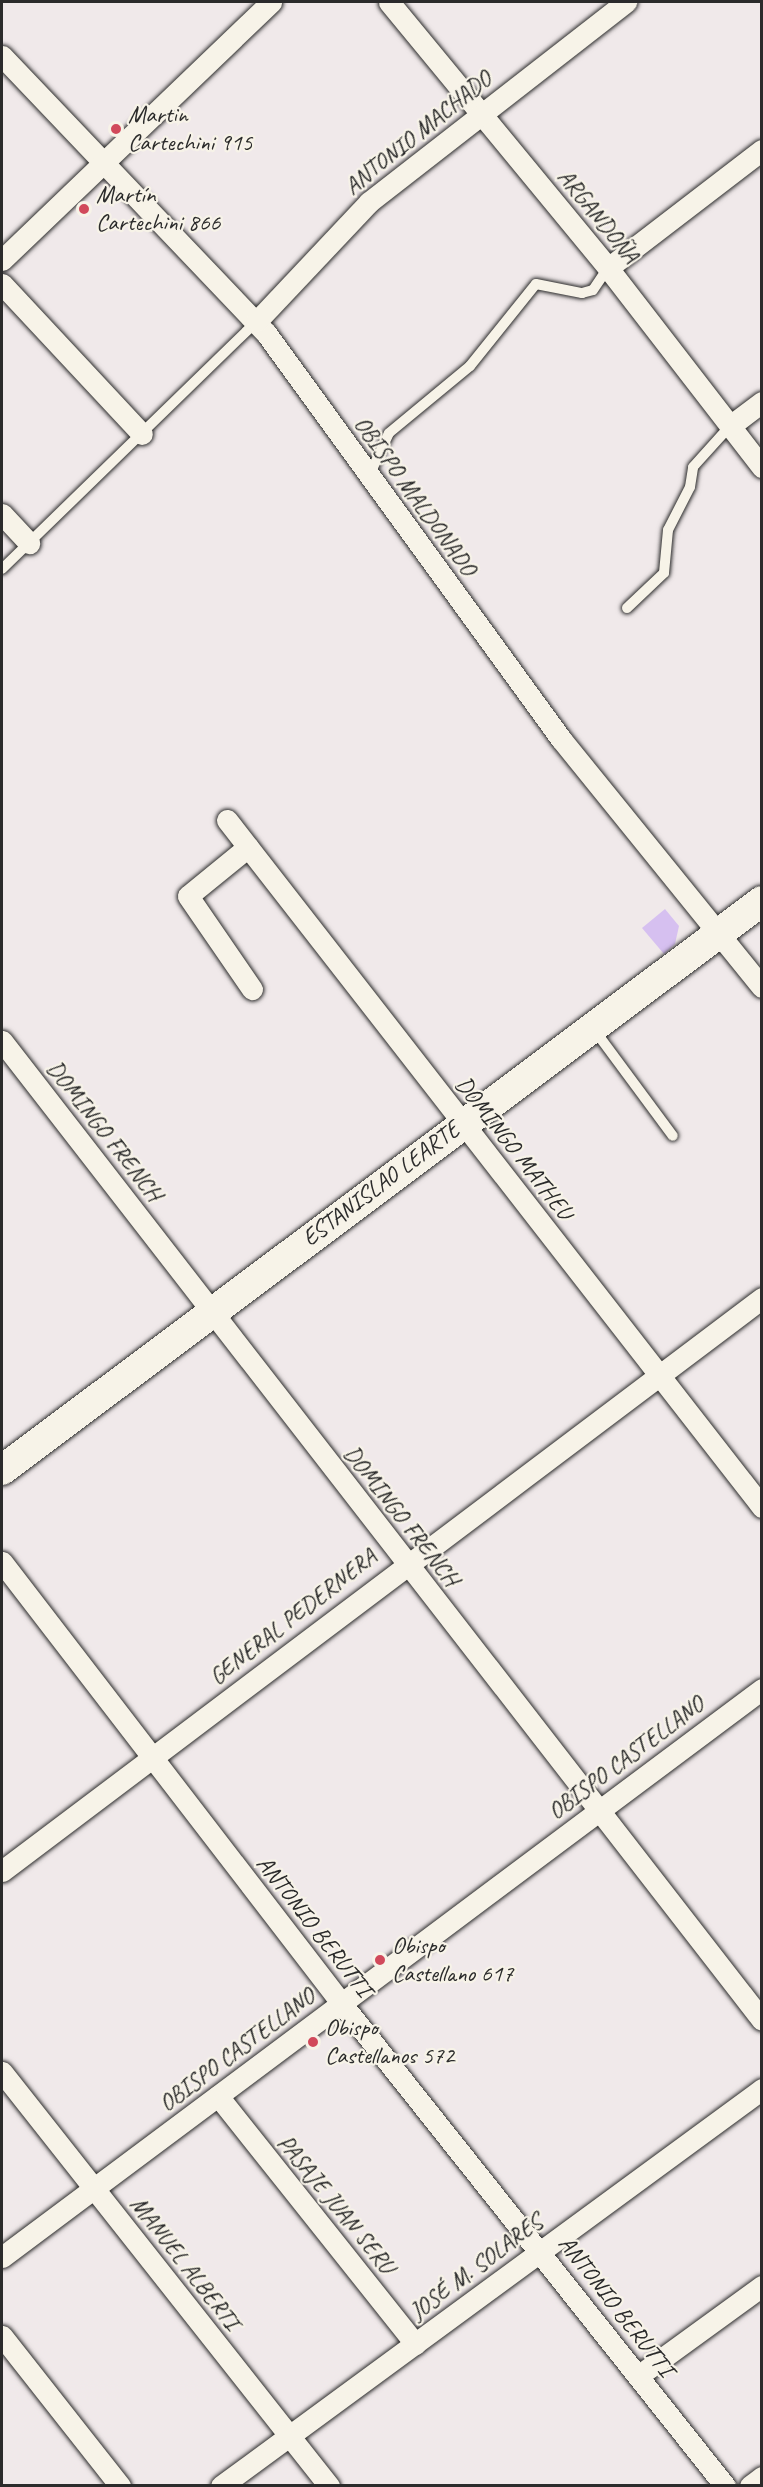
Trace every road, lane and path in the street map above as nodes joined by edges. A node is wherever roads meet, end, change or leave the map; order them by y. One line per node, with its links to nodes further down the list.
1 (271, 2): 7 (street)
2 (389, 2): 5 (street, ARGANDOÑA)
3 (626, 2): 5 (street, ANTONIO MACHADO)
4 (2, 56): 7 (street, OBISPO MALDONADO)
5 (483, 112): 9 (street, ARGANDOÑA); 11 (street, ANTONIO MACHADO)
6 (762, 150): 9 (street)
7 (105, 165): 8 (street); 11 (street, OBISPO MALDONADO)
8 (2, 260)
9 (608, 268): 13 (street, ARGANDOÑA); 16 (lane)
10 (2, 284): 14 (street)
11 (257, 321): 14 (lane); 16 (street, OBISPO MALDONADO)
12 (762, 402): 13 (street)
13 (730, 426): 15 (street, ARGANDOÑA); 20 (lane)
14 (142, 434): 18 (lane)
15 (762, 467)
16 (369, 476): 24 (street, OBISPO MALDONADO)
17 (2, 514): 18 (street)
18 (29, 543): 19 (lane)
19 (2, 569)
20 (627, 608)
21 (227, 820): 22 (street, DOMINGO MATHEU)
22 (248, 847): 26 (street); 29 (street, DOMINGO MATHEU)
23 (762, 901): 24 (street, ESTANISLAO LEARTE)
24 (719, 932): 25 (street, OBISPO MALDONADO); 27 (street, ESTANISLAO LEARTE)
25 (762, 987)
26 (252, 989)
27 (593, 1027): 29 (street, ESTANISLAO LEARTE); 30 (lane)
28 (2, 1041): 32 (street, DOMINGO FRENCH)
29 (461, 1123): 32 (street, ESTANISLAO LEARTE); 33 (street, DOMINGO MATHEU)
30 (673, 1136)
31 (762, 1298): 33 (street, GENERAL PEDERNERA)
32 (213, 1312): 34 (street, ESTANISLAO LEARTE); 37 (street, DOMINGO FRENCH)
33 (658, 1373): 35 (street, DOMINGO MATHEU); 37 (street, GENERAL PEDERNERA)
34 (2, 1470)
35 (762, 1508)
36 (2, 1562): 39 (street, ANTONIO BERUTTI)
37 (404, 1563): 39 (street, GENERAL PEDERNERA); 40 (street, DOMINGO FRENCH)
38 (762, 1689): 40 (street, OBISPO CASTELLANO)
39 (153, 1759): 41 (street, GENERAL PEDERNERA); 42 (street, ANTONIO BERUTTI)
40 (599, 1809): 42 (street, OBISPO CASTELLANO); 43 (street, DOMINGO FRENCH)
41 (2, 1871)
42 (342, 2004): 46 (street, OBISPO CASTELLANO); 48 (street, ANTONIO BERUTTI)
43 (762, 2020)
44 (2, 2072): 47 (street, MANUEL ALBERTI)
45 (762, 2089): 48 (street, JOSÉ M. SOLARES)
46 (218, 2096): 47 (street, OBISPO CASTELLANO); 52 (street, PASAJE JUAN SERU)
47 (94, 2188): 49 (street, OBISPO CASTELLANO); 54 (street, MANUEL ALBERTI)
48 (540, 2251): 52 (street, JOSÉ M. SOLARES); 53 (street, ANTONIO BERUTTI)
49 (2, 2257)
50 (762, 2286): 53 (street)
51 (2, 2336): 56 (street)
52 (415, 2344): 54 (street, JOSÉ M. SOLARES)
53 (638, 2376): 59 (street, ANTONIO BERUTTI)
54 (289, 2436): 57 (street, JOSÉ M. SOLARES); 58 (street, MANUEL ALBERTI)
55 (762, 2477): 60 (street)
56 (120, 2486)
57 (221, 2486)
58 (329, 2486)
59 (725, 2486)
60 (750, 2486)

